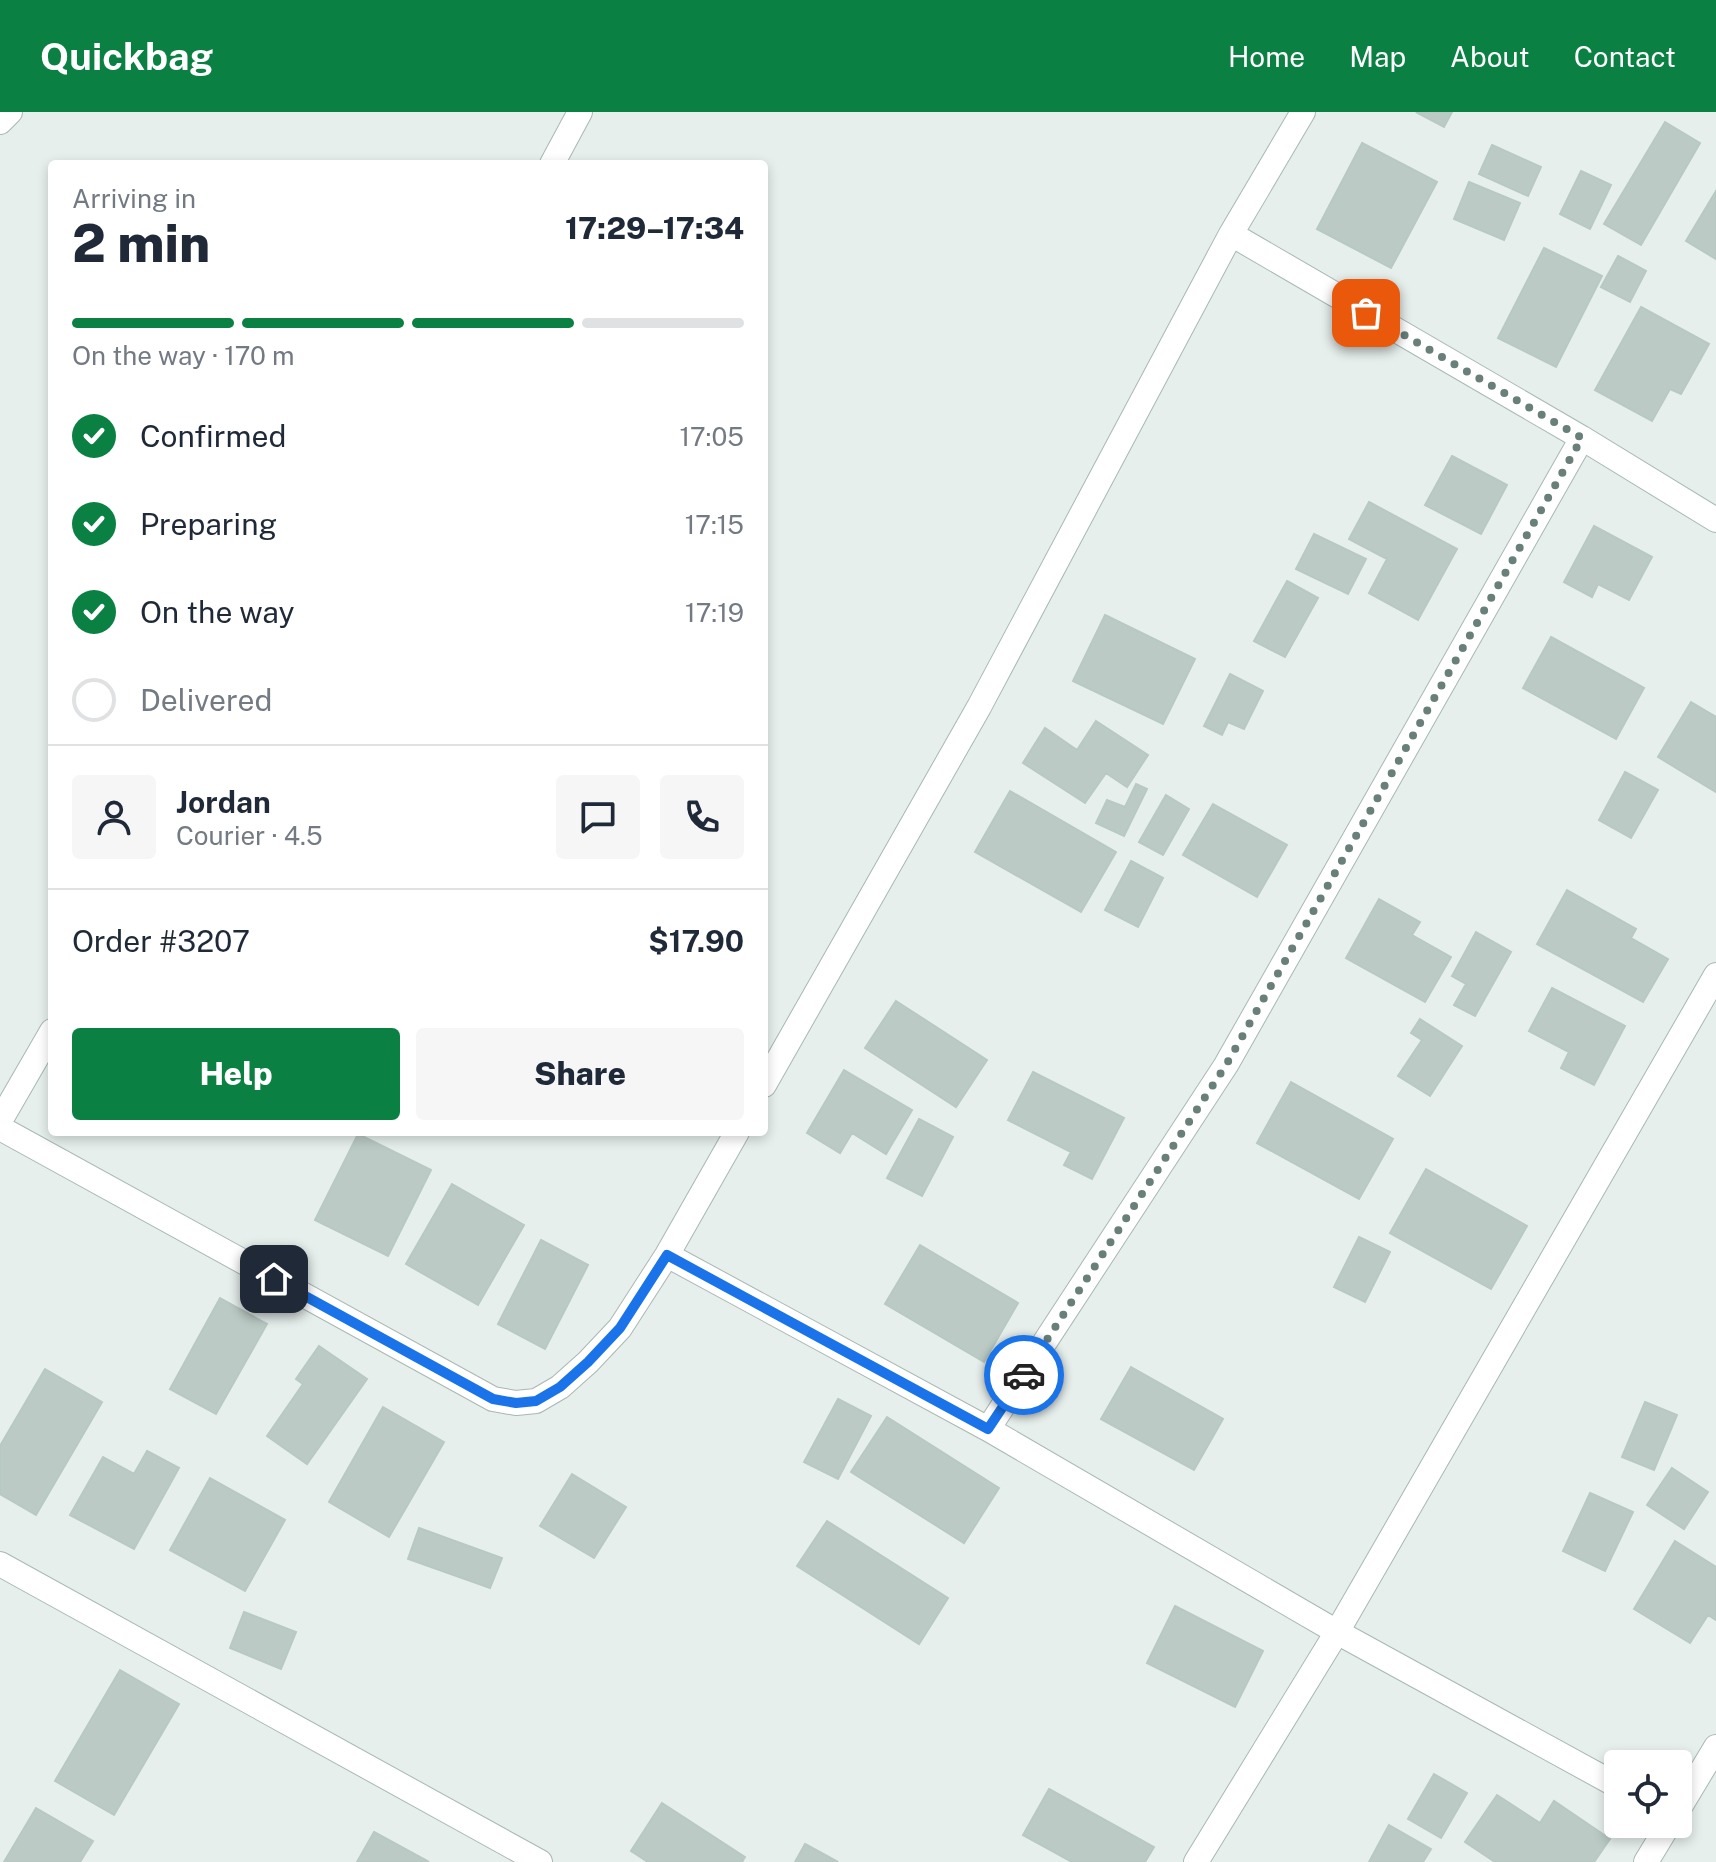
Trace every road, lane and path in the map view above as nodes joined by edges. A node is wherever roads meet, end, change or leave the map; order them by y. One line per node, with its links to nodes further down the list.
1 (10, 112): 4 (street)
2 (580, 112): 5 (street)
3 (1303, 112): 6 (street)
4 (0, 122)
5 (554, 160)
6 (1231, 234): 7 (street); 11 (street)
7 (1582, 438): 8 (street); 16 (street)
8 (1716, 520)
9 (1716, 975): 18 (street)
10 (48, 1038): 12 (street)
11 (768, 1078)
12 (0, 1121)
13 (0, 1128): 15 (street)
14 (735, 1136): 15 (street)
15 (667, 1255): 16 (street)
16 (988, 1429): 18 (street)
17 (0, 1564): 23 (street)
18 (1337, 1632): 20 (street); 24 (street)
19 (1716, 1747): 21 (street)
20 (1604, 1778)
21 (1692, 1787)
22 (1661, 1838): 25 (street)
23 (540, 1862)
24 (1196, 1862)
25 (1646, 1862)

